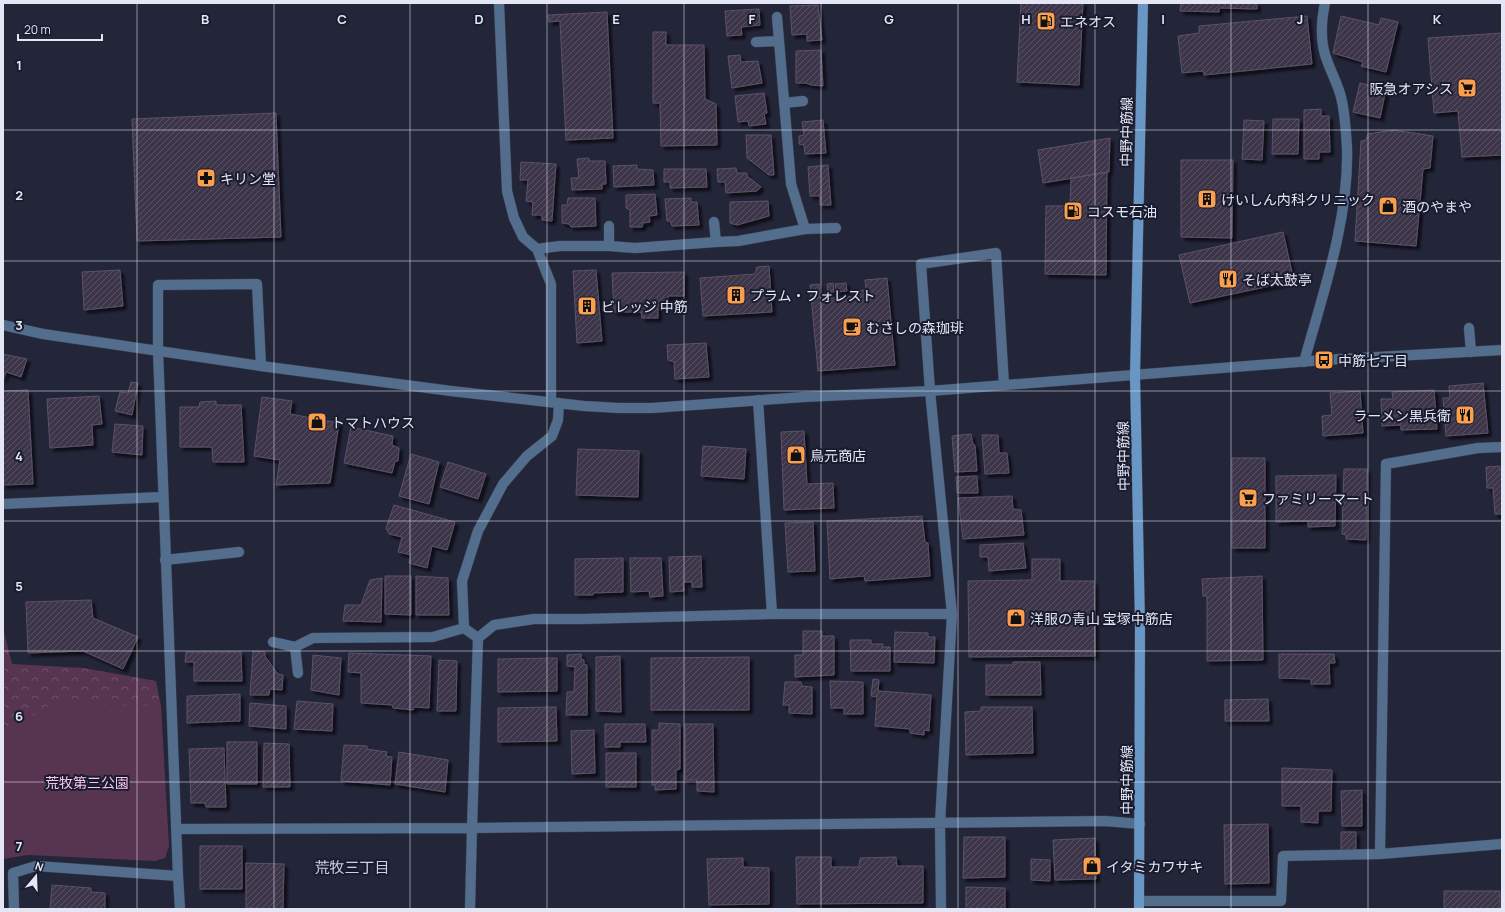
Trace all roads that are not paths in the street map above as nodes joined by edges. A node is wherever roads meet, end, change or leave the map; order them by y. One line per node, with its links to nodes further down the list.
1 (499, 3): 15 (street)
2 (1143, 3): 23 (main road, 中野中筋線)
3 (1325, 3): 21 (street)
4 (777, 17): 5 (street)
5 (779, 41): 6 (street); 8 (street)
6 (756, 42)
7 (803, 101): 8 (street)
8 (784, 103): 12 (street)
9 (714, 222): 13 (street)
10 (609, 226): 14 (street)
11 (836, 228): 12 (street)
12 (805, 229): 13 (street)
13 (716, 242): 14 (street)
14 (609, 246): 15 (street)
15 (537, 249): 27 (street)
16 (3, 325): 19 (street)
17 (1469, 328): 20 (street)
18 (1502, 350): 20 (street)
19 (158, 351): 22 (street); 22 (street); 29 (street)
20 (1471, 352): 21 (street)
21 (1304, 362): 23 (street)
22 (261, 366): 27 (street)
23 (1135, 376): 24 (street); 41 (main road, 中野中筋線)
24 (1004, 385): 25 (street); 25 (street)
25 (930, 391): 26 (street); 34 (street)
26 (758, 400): 27 (street); 33 (street)
27 (555, 402): 35 (street)
28 (1502, 447): 45 (street)
29 (162, 497): 30 (street); 32 (street)
30 (3, 504)
31 (239, 552): 32 (street)
32 (165, 560): 43 (street)
33 (772, 614): 34 (street); 36 (street)
34 (952, 614): 40 (street)
35 (464, 628): 36 (street); 38 (street)
36 (478, 638): 42 (street)
37 (273, 642): 38 (street)
38 (296, 647): 39 (street)
39 (298, 673)
40 (940, 823): 41 (street); 42 (street); 52 (street)
41 (1140, 824): 48 (main road, 中野中筋線)
42 (472, 828): 43 (street); 51 (street)
43 (177, 829): 47 (street)
44 (1502, 844): 45 (street)
45 (1380, 854): 48 (street)
46 (8, 874): 47 (street); 49 (street)
47 (178, 876): 50 (street)
48 (1139, 905)
49 (14, 909)
50 (180, 909)
51 (470, 909)
52 (941, 909)

